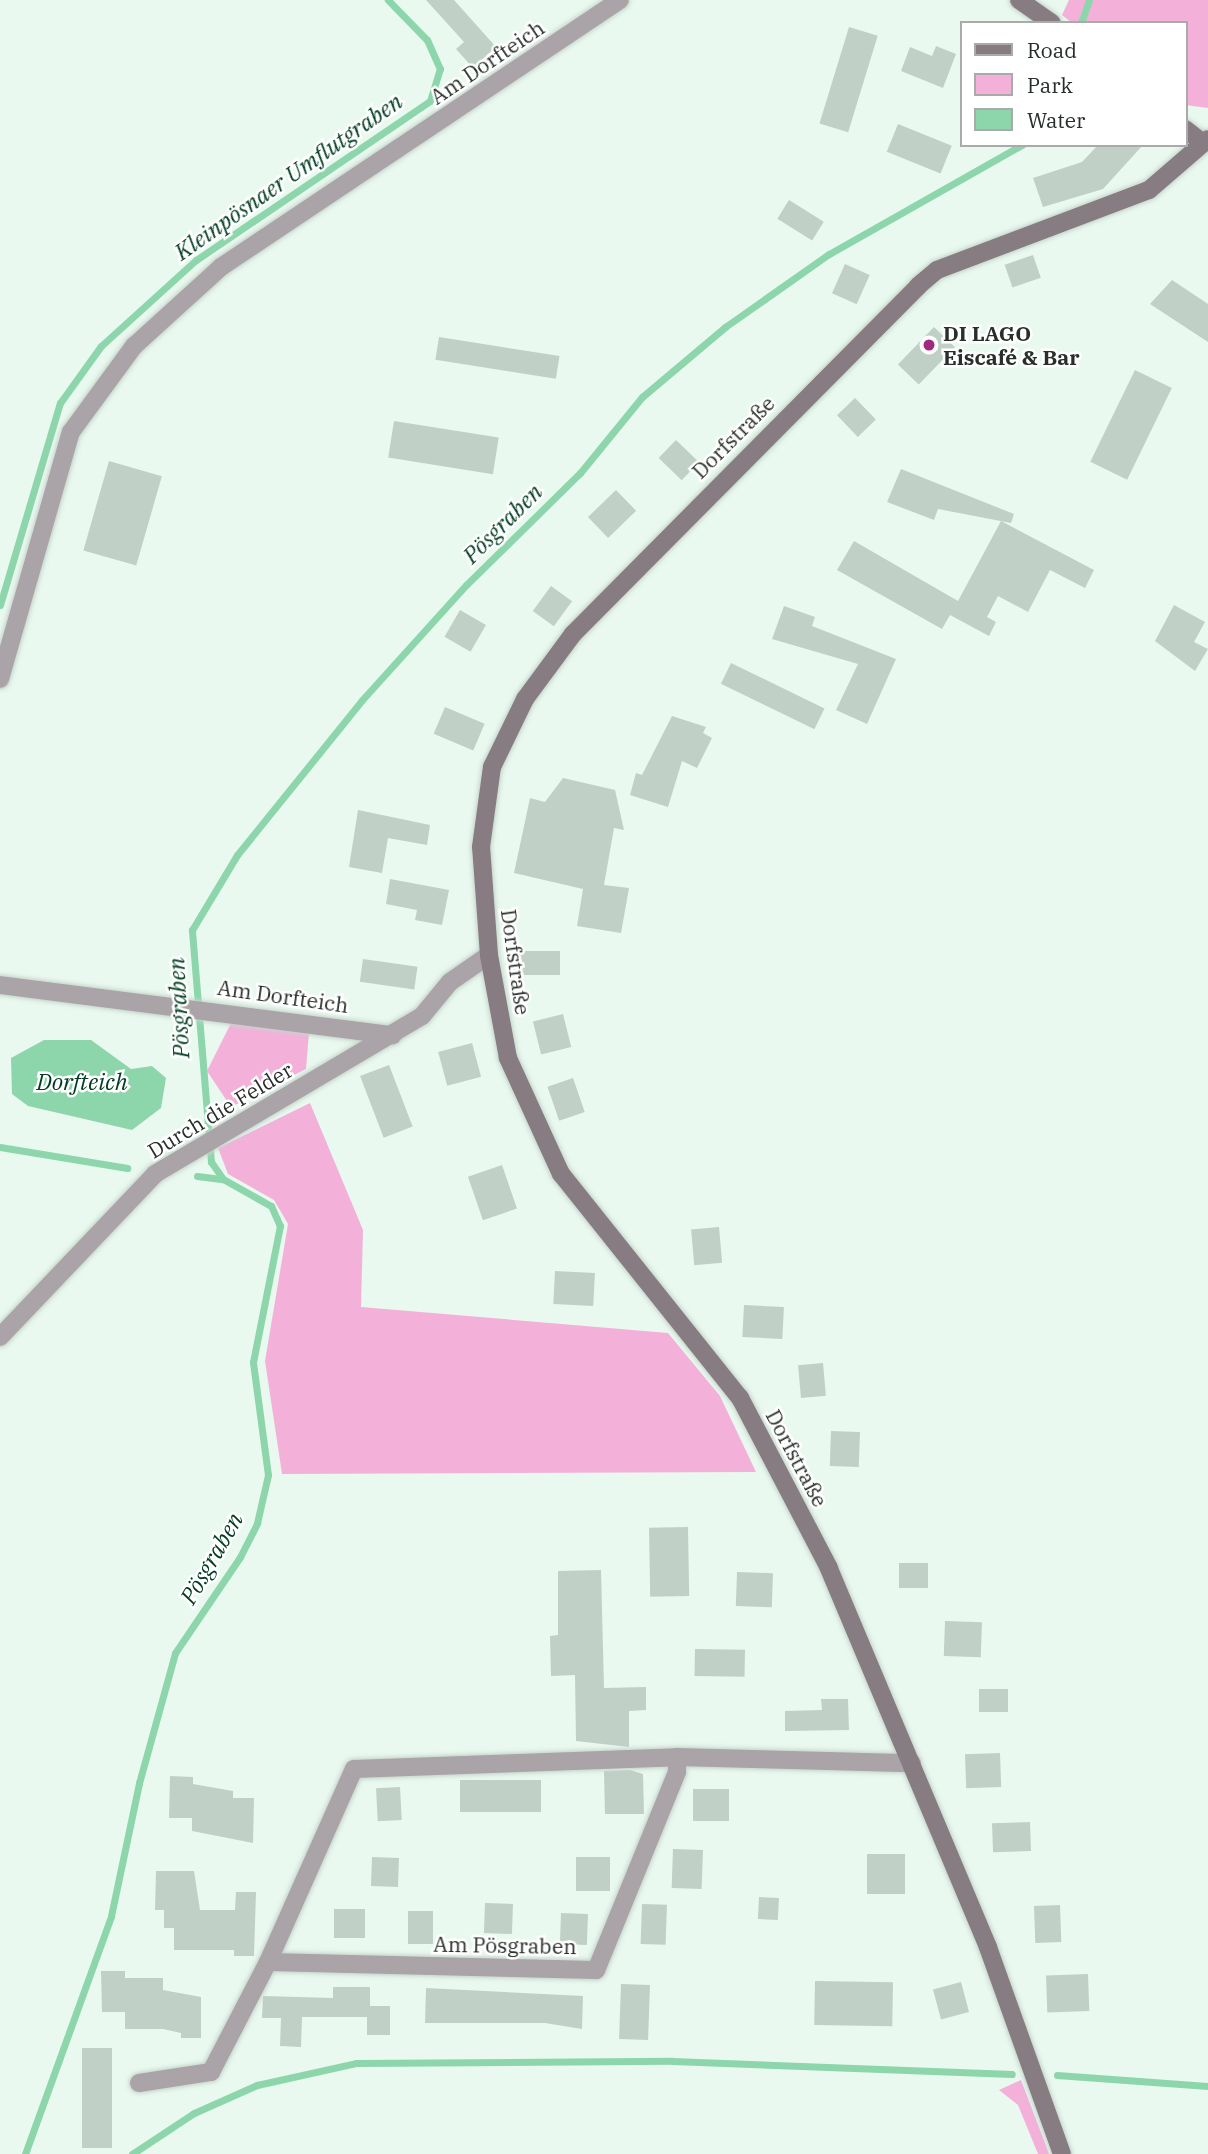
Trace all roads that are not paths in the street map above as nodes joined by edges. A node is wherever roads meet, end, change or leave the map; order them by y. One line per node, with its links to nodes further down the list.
1 (620, 0): 6 (street, Am Dorfteich)
2 (1029, 2): 3 (street)
3 (1050, 21)
4 (1187, 130): 5 (street)
5 (1205, 141): 7 (street, Dorfstraße)
6 (0, 679)
7 (489, 955): 9 (street, Durch die Felder); 12 (street, Dorfstraße)
8 (0, 985): 9 (street, Am Dorfteich)
9 (393, 1035): 10 (street, Durch die Felder)
10 (0, 1337)
11 (677, 1757): 12 (street); 13 (street); 13 (street, Am Pösgraben)
12 (912, 1763): 15 (street, Dorfstraße)
13 (268, 1962): 14 (street)
14 (139, 2083)
15 (1062, 2154)

